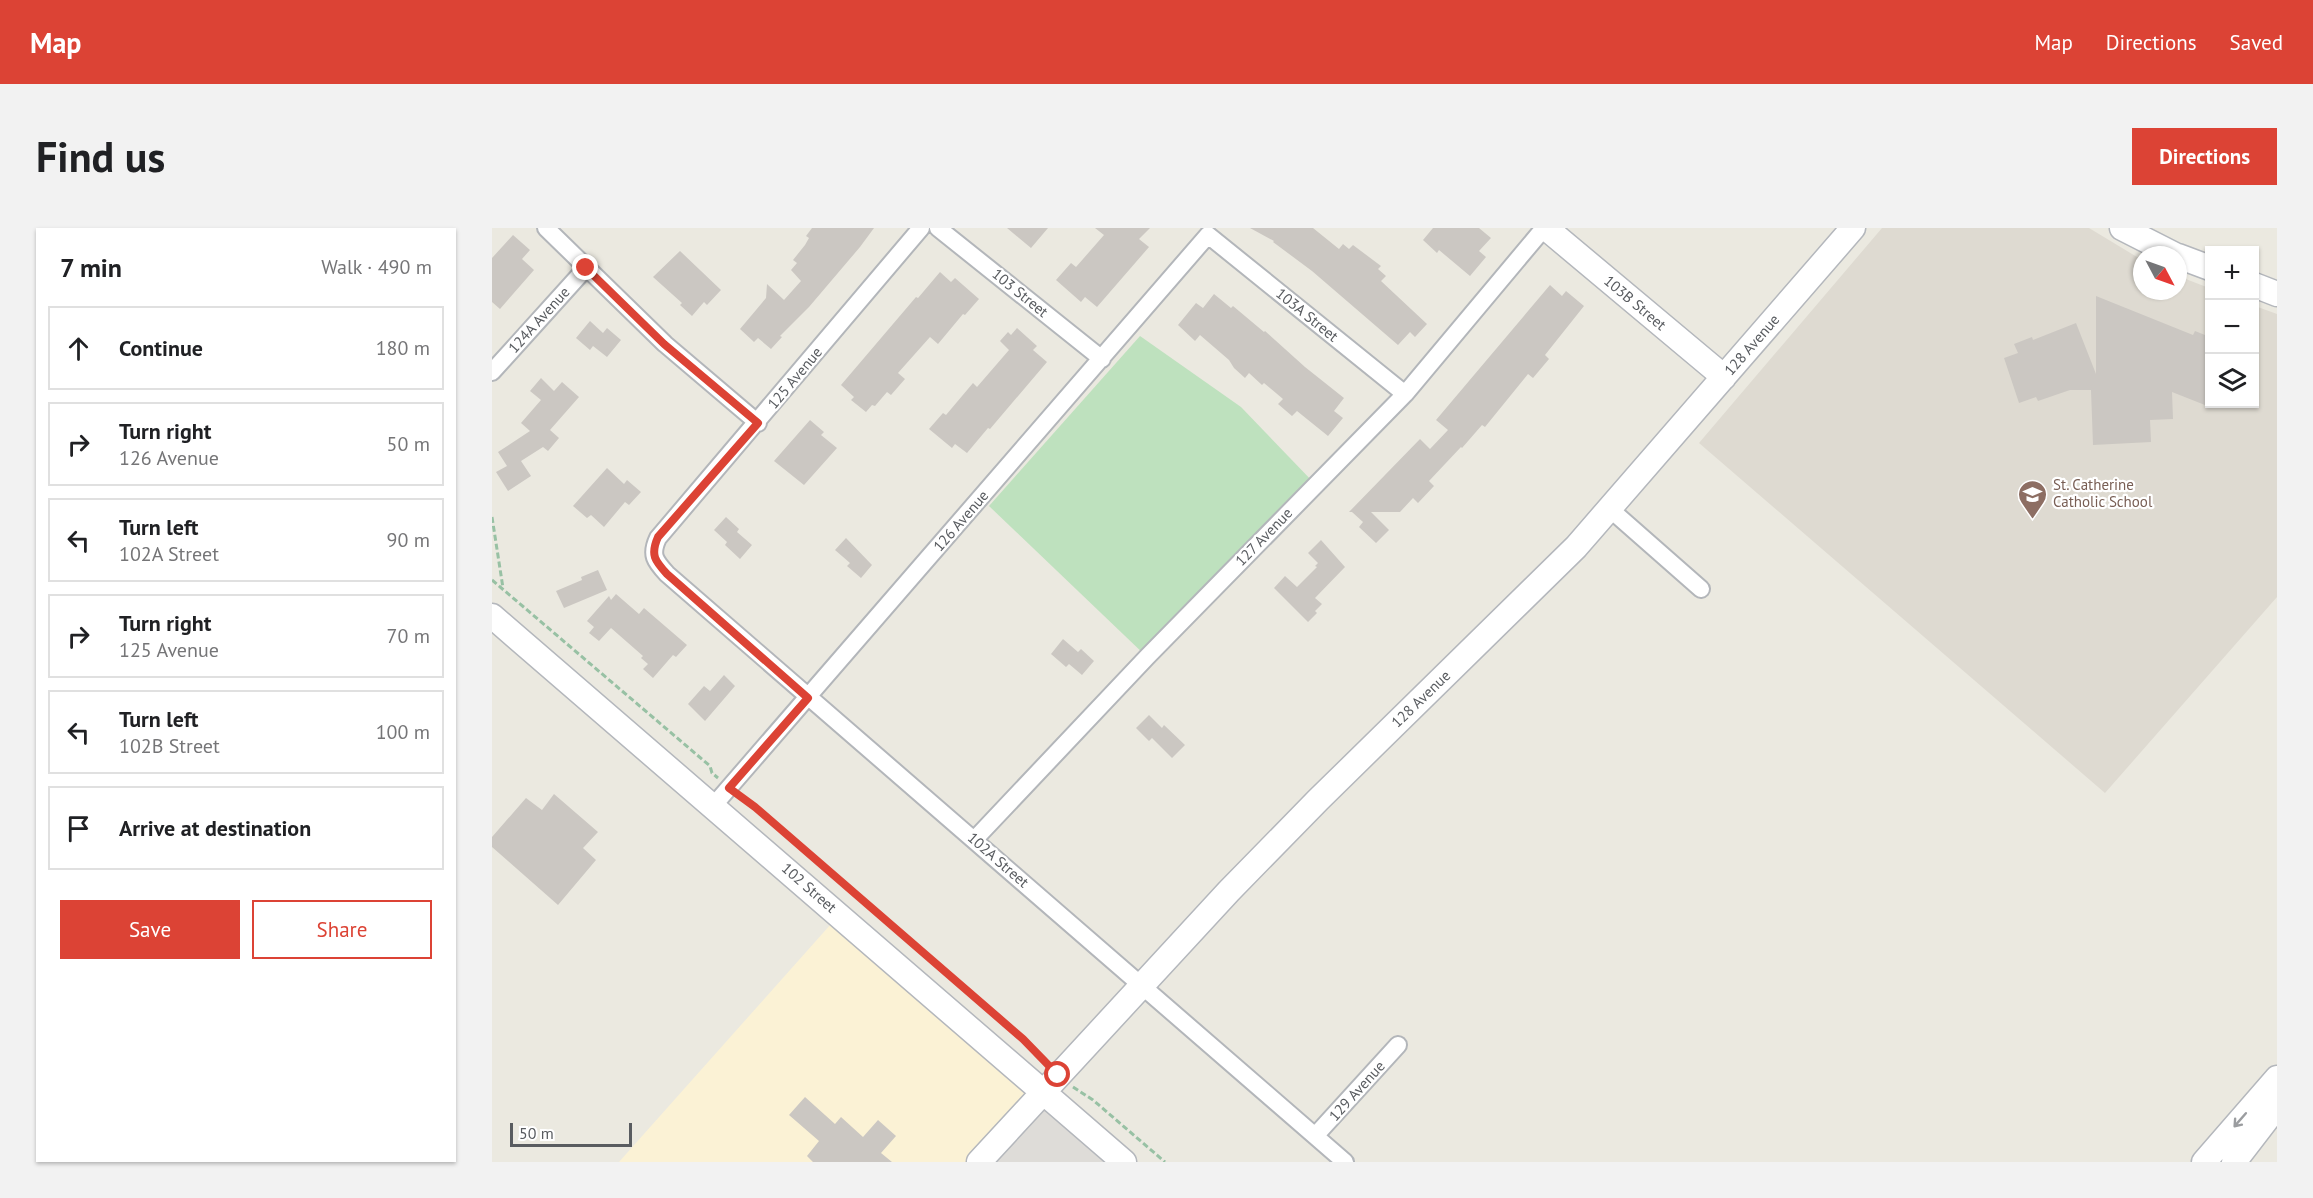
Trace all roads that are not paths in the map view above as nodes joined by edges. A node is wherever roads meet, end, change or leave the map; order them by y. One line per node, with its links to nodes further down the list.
1 (546, 228): 11 (street)
2 (921, 228): 18 (street, 125 Avenue)
3 (938, 228): 14 (street, 103 Street)
4 (1545, 228): 16 (street, 103B Street); 17 (street, 127 Avenue)
5 (1853, 228): 16 (street, 128 Avenue)
6 (2138, 232): 8 (street)
7 (1208, 236): 14 (street, 126 Avenue); 17 (street, 103A Street)
8 (2160, 246)
9 (2187, 260): 10 (street)
10 (2205, 266)
11 (586, 268): 15 (street, 124A Avenue); 18 (street)
12 (2259, 287): 13 (street)
13 (2277, 294)
14 (1102, 359): 23 (street, 126 Avenue)
15 (492, 372)
16 (1724, 377): 19 (street, 128 Avenue)
17 (1406, 394): 25 (street, 127 Avenue)
18 (758, 423): 20 (street, 125 Avenue)
19 (1610, 510): 21 (street); 26 (street, 128 Avenue)
20 (654, 557): 23 (street, 102A Street)
21 (1701, 589)
22 (492, 616): 24 (street, 102 Street)
23 (808, 698): 24 (street, 126 Avenue); 25 (street, 102A Street)
24 (721, 796): 29 (street, 102 Street)
25 (975, 839): 26 (street, 102A Street)
26 (1141, 986): 29 (street, 128 Avenue); 31 (street, 102A Street)
27 (1398, 1045): 31 (street, 129 Avenue)
28 (2277, 1078): 35 (street, one-way to 35)
29 (1050, 1083): 32 (street, 128 Avenue); 33 (street, 102 Street)
30 (2277, 1106): 36 (street)
31 (1316, 1136): 34 (street, 102A Street)
32 (979, 1162)
33 (1124, 1162)
34 (1345, 1162)
35 (2204, 1162)
36 (2234, 1162)

